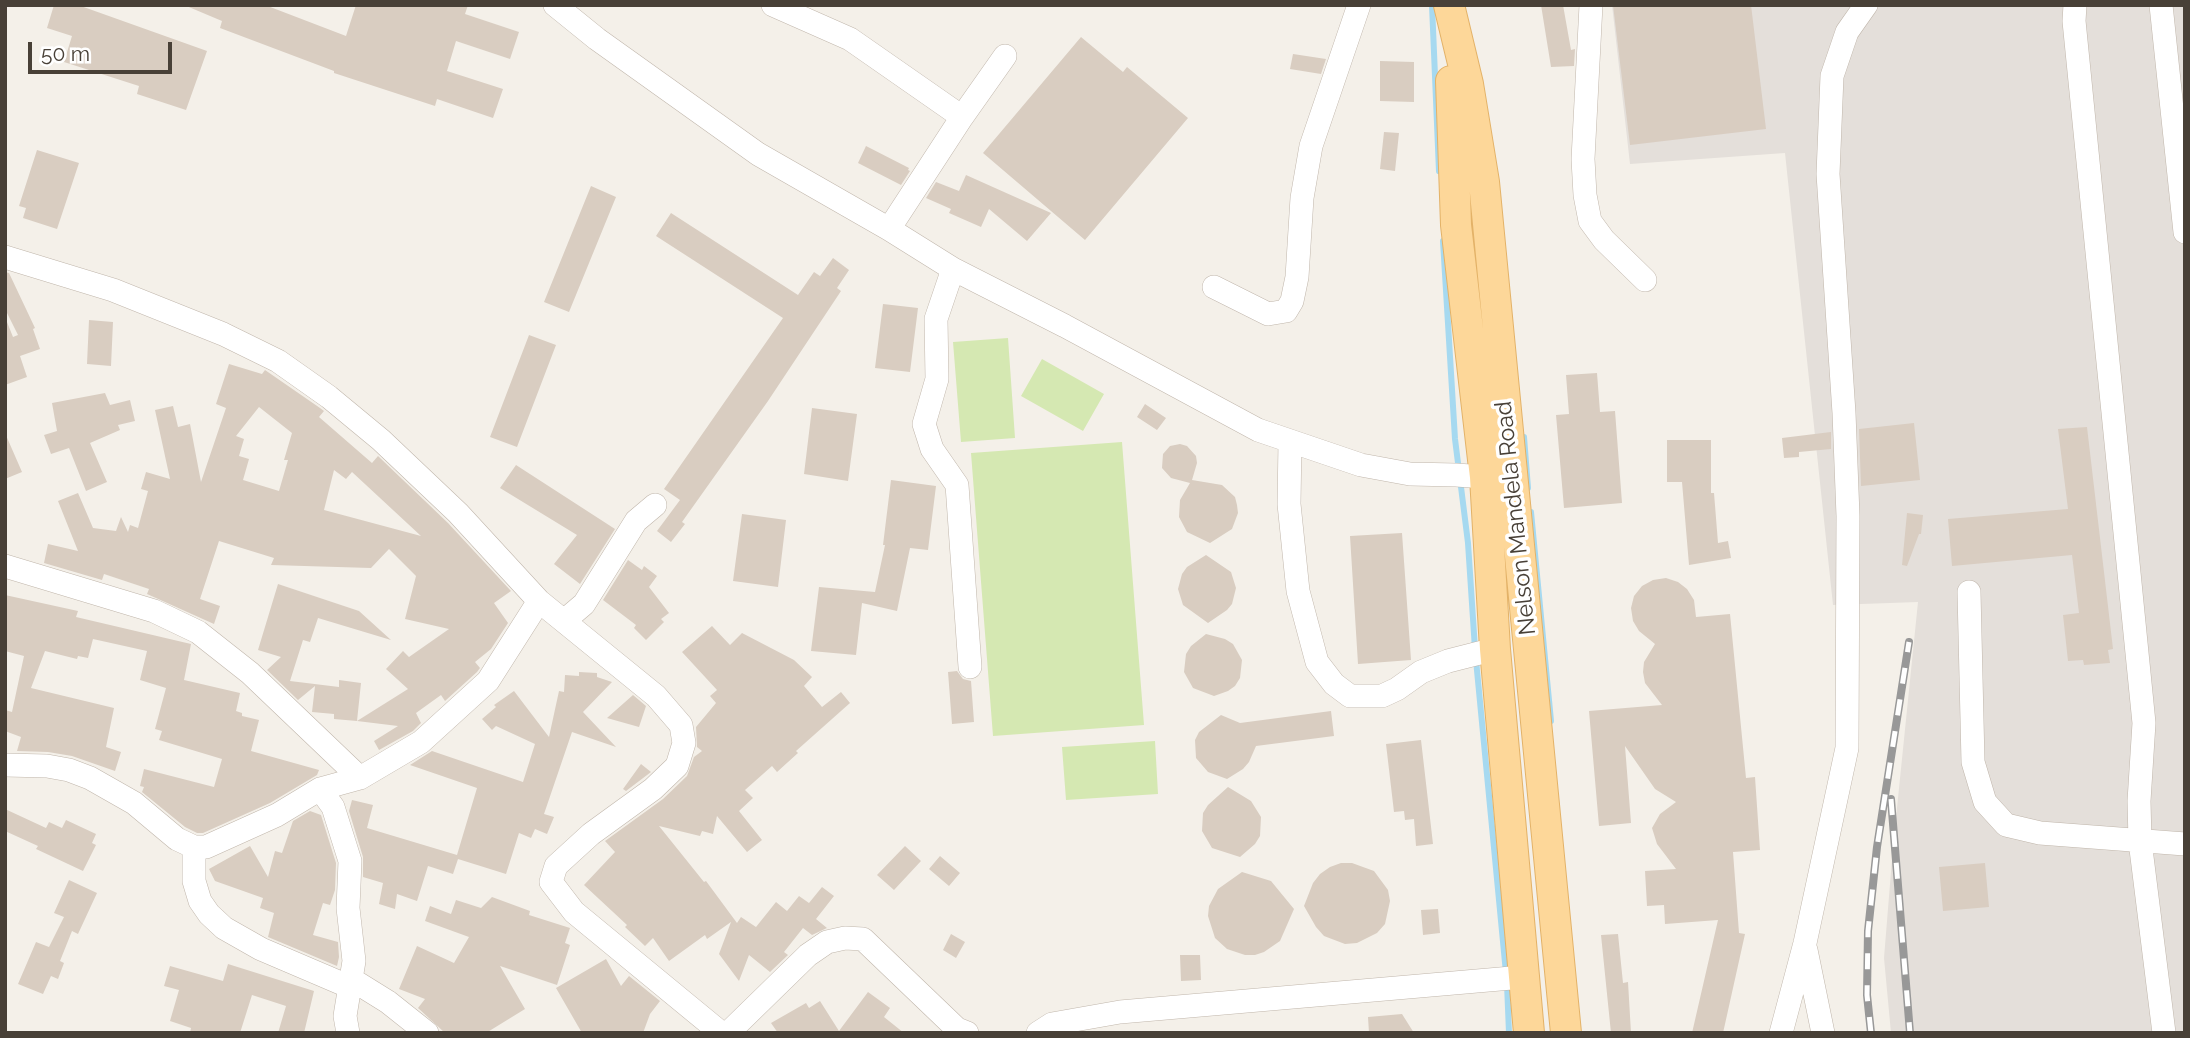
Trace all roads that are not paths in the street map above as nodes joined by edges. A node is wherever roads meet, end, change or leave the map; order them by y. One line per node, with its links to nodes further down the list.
1 (555, 5): 11 (street)
2 (773, 5): 10 (street)
3 (1359, 5): 16 (street)
4 (1449, 5): 18 (main road, Nelson Mandela Road)
5 (1591, 5): 15 (street)
6 (1866, 5): 32 (street)
7 (2075, 5): 29 (street)
8 (2161, 5): 12 (street)
9 (1005, 56): 10 (street)
10 (962, 117): 11 (street)
11 (890, 229): 14 (street)
12 (2185, 232)
13 (5, 257): 22 (street)
14 (953, 269): 17 (street); 25 (street)
15 (1645, 280)
16 (1214, 287)
17 (1290, 442): 18 (street); 24 (street)
18 (1499, 478): 24 (main road, Nelson Mandela Road); 42 (main road, Nelson Mandela Road)
19 (655, 505): 23 (street)
20 (5, 566): 27 (street)
21 (1969, 592): 29 (street)
22 (539, 601): 23 (street); 27 (street)
23 (564, 621): 37 (street)
24 (1495, 649): 33 (main road, Nelson Mandela Road)
25 (970, 667)
26 (5, 765): 31 (street)
27 (360, 778): 28 (street)
28 (320, 789): 31 (street); 34 (street)
29 (2140, 841): 30 (street); 45 (street)
30 (2185, 844)
31 (194, 847): 34 (street)
32 (1805, 943): 43 (street); 44 (street)
33 (1523, 977): 40 (street); 41 (main road, Nelson Mandela Road)
34 (350, 983): 35 (street); 36 (street)
35 (348, 1033)
36 (428, 1033)
37 (721, 1033)
38 (728, 1033): 39 (street)
39 (967, 1033)
40 (1038, 1033)
41 (1529, 1033)
42 (1566, 1033)
43 (1781, 1033)
44 (1823, 1033)
45 (2164, 1033)

